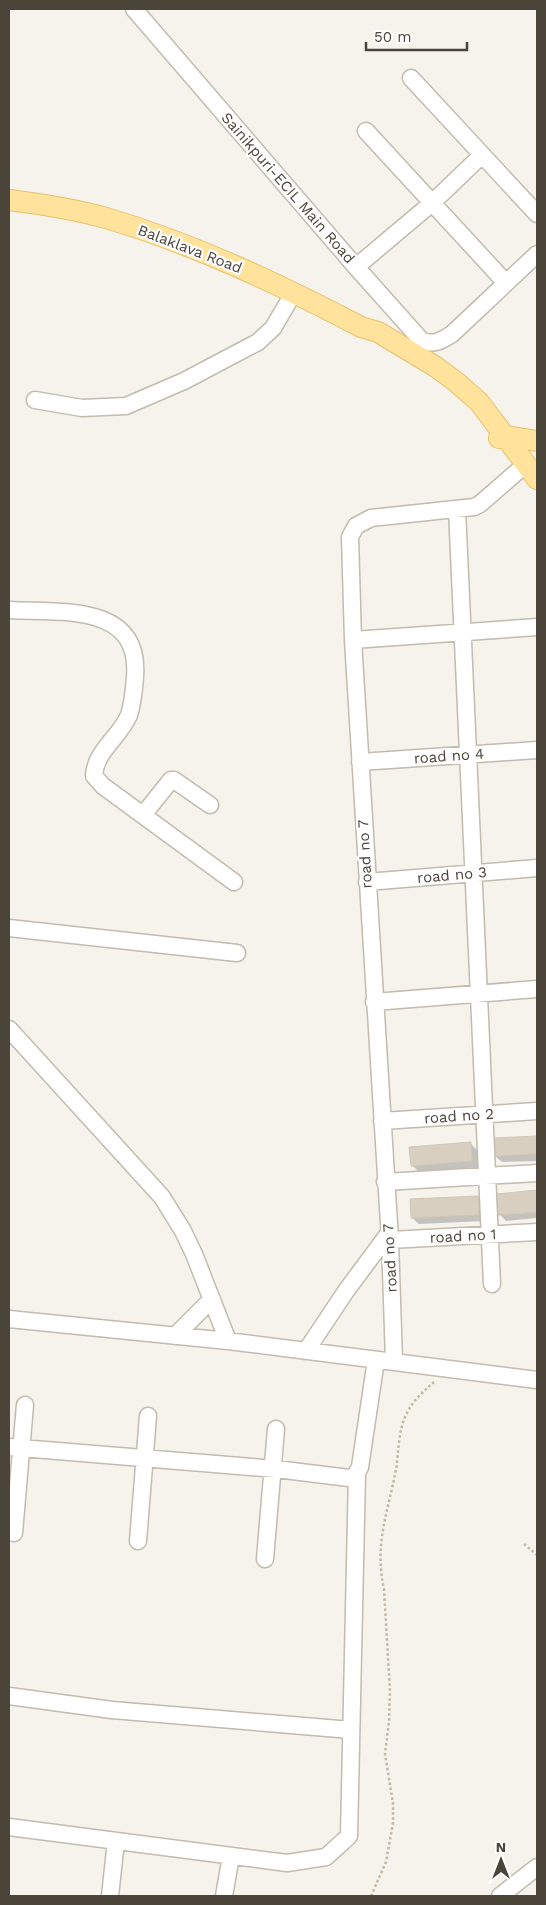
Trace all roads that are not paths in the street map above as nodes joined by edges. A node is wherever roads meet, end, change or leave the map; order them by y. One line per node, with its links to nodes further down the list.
1 (134, 9): 9 (street, Sainikpuri-ECIL Main Road)
2 (411, 78): 4 (street)
3 (366, 131): 6 (street)
4 (482, 155): 6 (street); 7 (street)
5 (9, 200): 11 (main road, Balaklava Road)
6 (432, 203): 9 (street); 10 (street)
7 (537, 214)
8 (537, 254): 10 (street)
9 (356, 267): 10 (street, Sainikpuri-ECIL Main Road)
10 (506, 283)
11 (293, 294): 12 (street); 13 (main road, Balaklava Road)
12 (35, 400)
13 (500, 438): 14 (main road); 15 (main road)
14 (537, 441)
15 (521, 459): 16 (main road); 17 (main road); 18 (street, road no 7)
16 (537, 478)
17 (537, 494)
18 (457, 509): 21 (street); 22 (street, road no 7)
19 (9, 610): 27 (street)
20 (537, 627): 21 (street)
21 (463, 632): 22 (street); 24 (street)
22 (353, 640): 25 (street, road no 7)
23 (537, 750): 24 (street, road no 4)
24 (468, 754): 25 (street, road no 4); 29 (street)
25 (360, 762): 31 (street, road no 7)
26 (210, 806): 27 (street)
27 (143, 815): 30 (street)
28 (537, 868): 29 (street, road no 3)
29 (474, 873): 31 (street, road no 3); 35 (street)
30 (234, 882)
31 (367, 882): 36 (street, road no 7)
32 (9, 928): 33 (street)
33 (237, 953)
34 (537, 989): 35 (street)
35 (479, 993): 36 (street); 39 (street)
36 (374, 1002): 40 (street, road no 7)
37 (9, 1029): 48 (street)
38 (537, 1111): 39 (street, road no 2)
39 (484, 1114): 40 (street, road no 2); 42 (street)
40 (382, 1121): 43 (street, road no 7)
41 (537, 1173): 42 (street)
42 (488, 1176): 43 (street); 45 (street)
43 (385, 1182): 46 (street, road no 7)
44 (537, 1232): 45 (street, road no 1)
45 (490, 1234): 46 (street, road no 1); 47 (street)
46 (389, 1237): 52 (street); 54 (street, road no 7)
47 (492, 1284)
48 (212, 1298): 50 (street); 51 (street)
49 (9, 1318): 50 (street)
50 (175, 1336): 51 (street)
51 (228, 1341): 52 (street)
52 (306, 1351): 53 (street)
53 (376, 1360): 54 (street); 62 (street)
54 (394, 1360): 55 (street)
55 (537, 1380)
56 (25, 1405): 59 (street)
57 (148, 1416): 60 (street)
58 (276, 1429): 61 (street)
59 (15, 1447): 60 (street); 63 (street)
60 (145, 1458): 61 (street); 64 (street)
61 (272, 1469): 62 (street); 65 (street)
62 (357, 1473): 67 (street)
63 (14, 1533)
64 (138, 1541)
65 (265, 1559)
66 (9, 1696): 67 (street)
67 (351, 1730): 70 (street)
68 (9, 1827): 69 (street)
69 (116, 1841): 70 (street); 72 (street)
70 (231, 1856): 73 (street)
71 (537, 1867): 74 (street)
72 (110, 1896)
73 (224, 1896)
74 (500, 1896)

